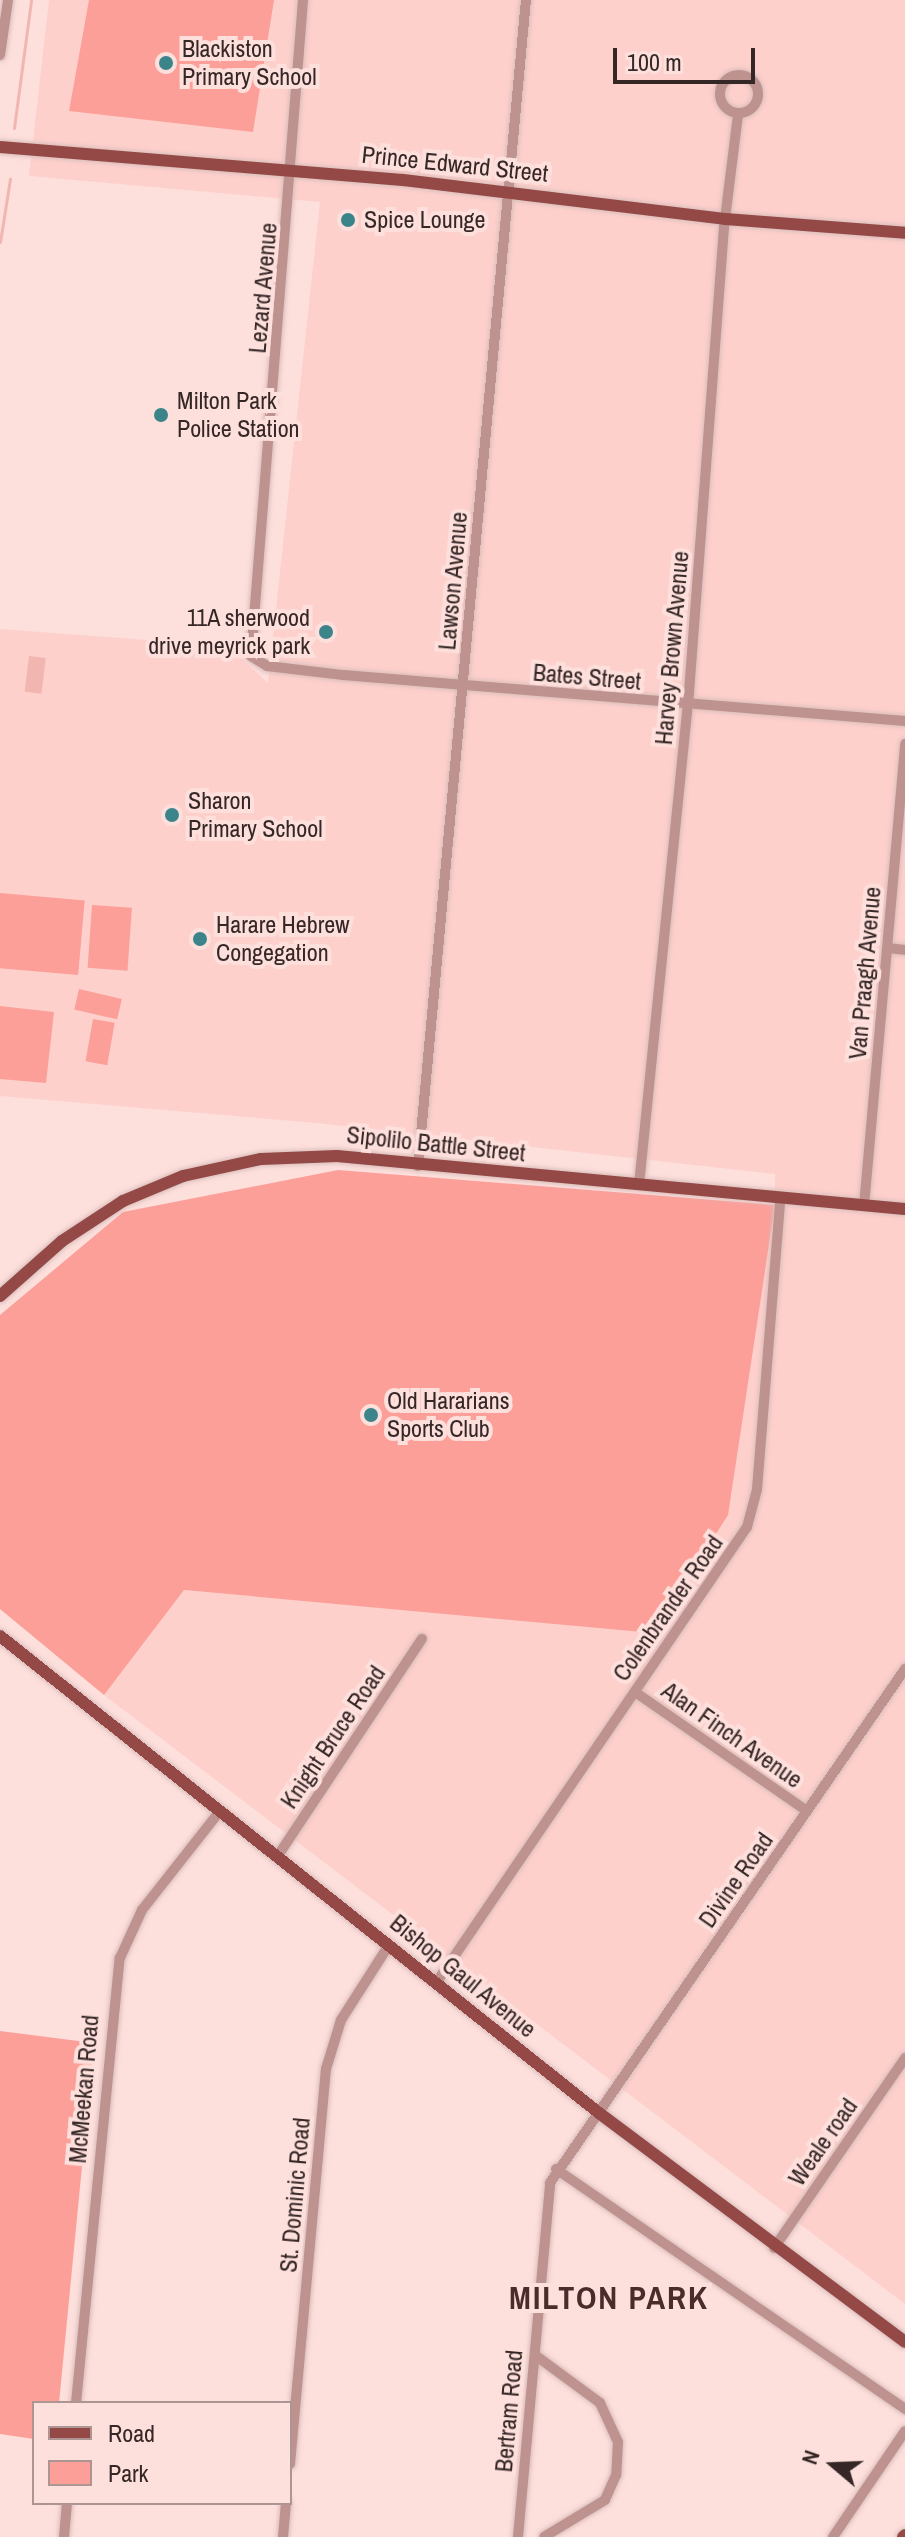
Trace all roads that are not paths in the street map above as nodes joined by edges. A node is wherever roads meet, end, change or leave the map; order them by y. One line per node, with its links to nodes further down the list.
1 (8, 0): 4 (street)
2 (303, 0): 7 (street, Lezard Avenue)
3 (526, 0): 8 (street, Lawson Avenue)
4 (0, 55)
5 (738, 114): 9 (street, Harvey Brown Avenue)
6 (0, 147): 7 (main road, Prince Edward Street)
7 (293, 170): 8 (main road, Prince Edward Street); 11 (street, Lezard Avenue)
8 (511, 190): 9 (main road, Prince Edward Street); 12 (street, Lawson Avenue)
9 (725, 219): 10 (main road, Prince Edward Street); 13 (street, Harvey Brown Avenue)
10 (905, 233)
11 (267, 666): 12 (street, Bates Street)
12 (464, 685): 13 (street, Bates Street); 18 (street, Lawson Avenue)
13 (688, 706): 14 (street, Bates Street); 19 (street, Harvey Brown Avenue)
14 (905, 721)
15 (905, 744): 16 (street, Van Praagh Avenue)
16 (887, 948): 17 (street); 21 (street, Van Praagh Avenue)
17 (905, 950)
18 (418, 1166): 19 (main road, Sipolilo Battle Street); 23 (main road, Sipolilo Battle Street)
19 (639, 1185): 20 (main road, Sipolilo Battle Street)
20 (780, 1200): 21 (main road, Sipolilo Battle Street); 27 (street, Colenbrander Road)
21 (864, 1206): 22 (main road, Sipolilo Battle Street)
22 (905, 1209)
23 (0, 1296)
24 (0, 1636): 28 (main road, Bishop Gaul Avenue)
25 (422, 1639): 30 (street, Knight Bruce Road)
26 (905, 1669): 29 (street, Divine Road)
27 (635, 1692): 29 (street, Alan Finch Avenue); 32 (street, Colenbrander Road)
28 (220, 1811): 30 (main road, Bishop Gaul Avenue); 39 (street, McMeekan Road)
29 (807, 1811): 34 (street, Divine Road)
30 (277, 1857): 31 (main road, Bishop Gaul Avenue)
31 (389, 1945): 32 (main road, Bishop Gaul Avenue); 42 (street, St. Dominic Road)
32 (436, 1983): 34 (main road, Bishop Gaul Avenue)
33 (905, 2058): 36 (street, Weale road)
34 (599, 2113): 35 (street, Bertram Road); 36 (main road, Bishop Gaul Avenue)
35 (556, 2169): 38 (street, Bertram Road); 40 (street)
36 (774, 2248): 37 (main road, Bishop Gaul Avenue)
37 (905, 2342)
38 (535, 2355): 47 (street, Bertram Road); 48 (street)
39 (76, 2401)
40 (905, 2409)
41 (905, 2431): 49 (street)
42 (292, 2442)
43 (67, 2505): 45 (street)
44 (286, 2505): 46 (street)
45 (64, 2537)
46 (283, 2537)
47 (518, 2537)
48 (544, 2537)
49 (833, 2537)

